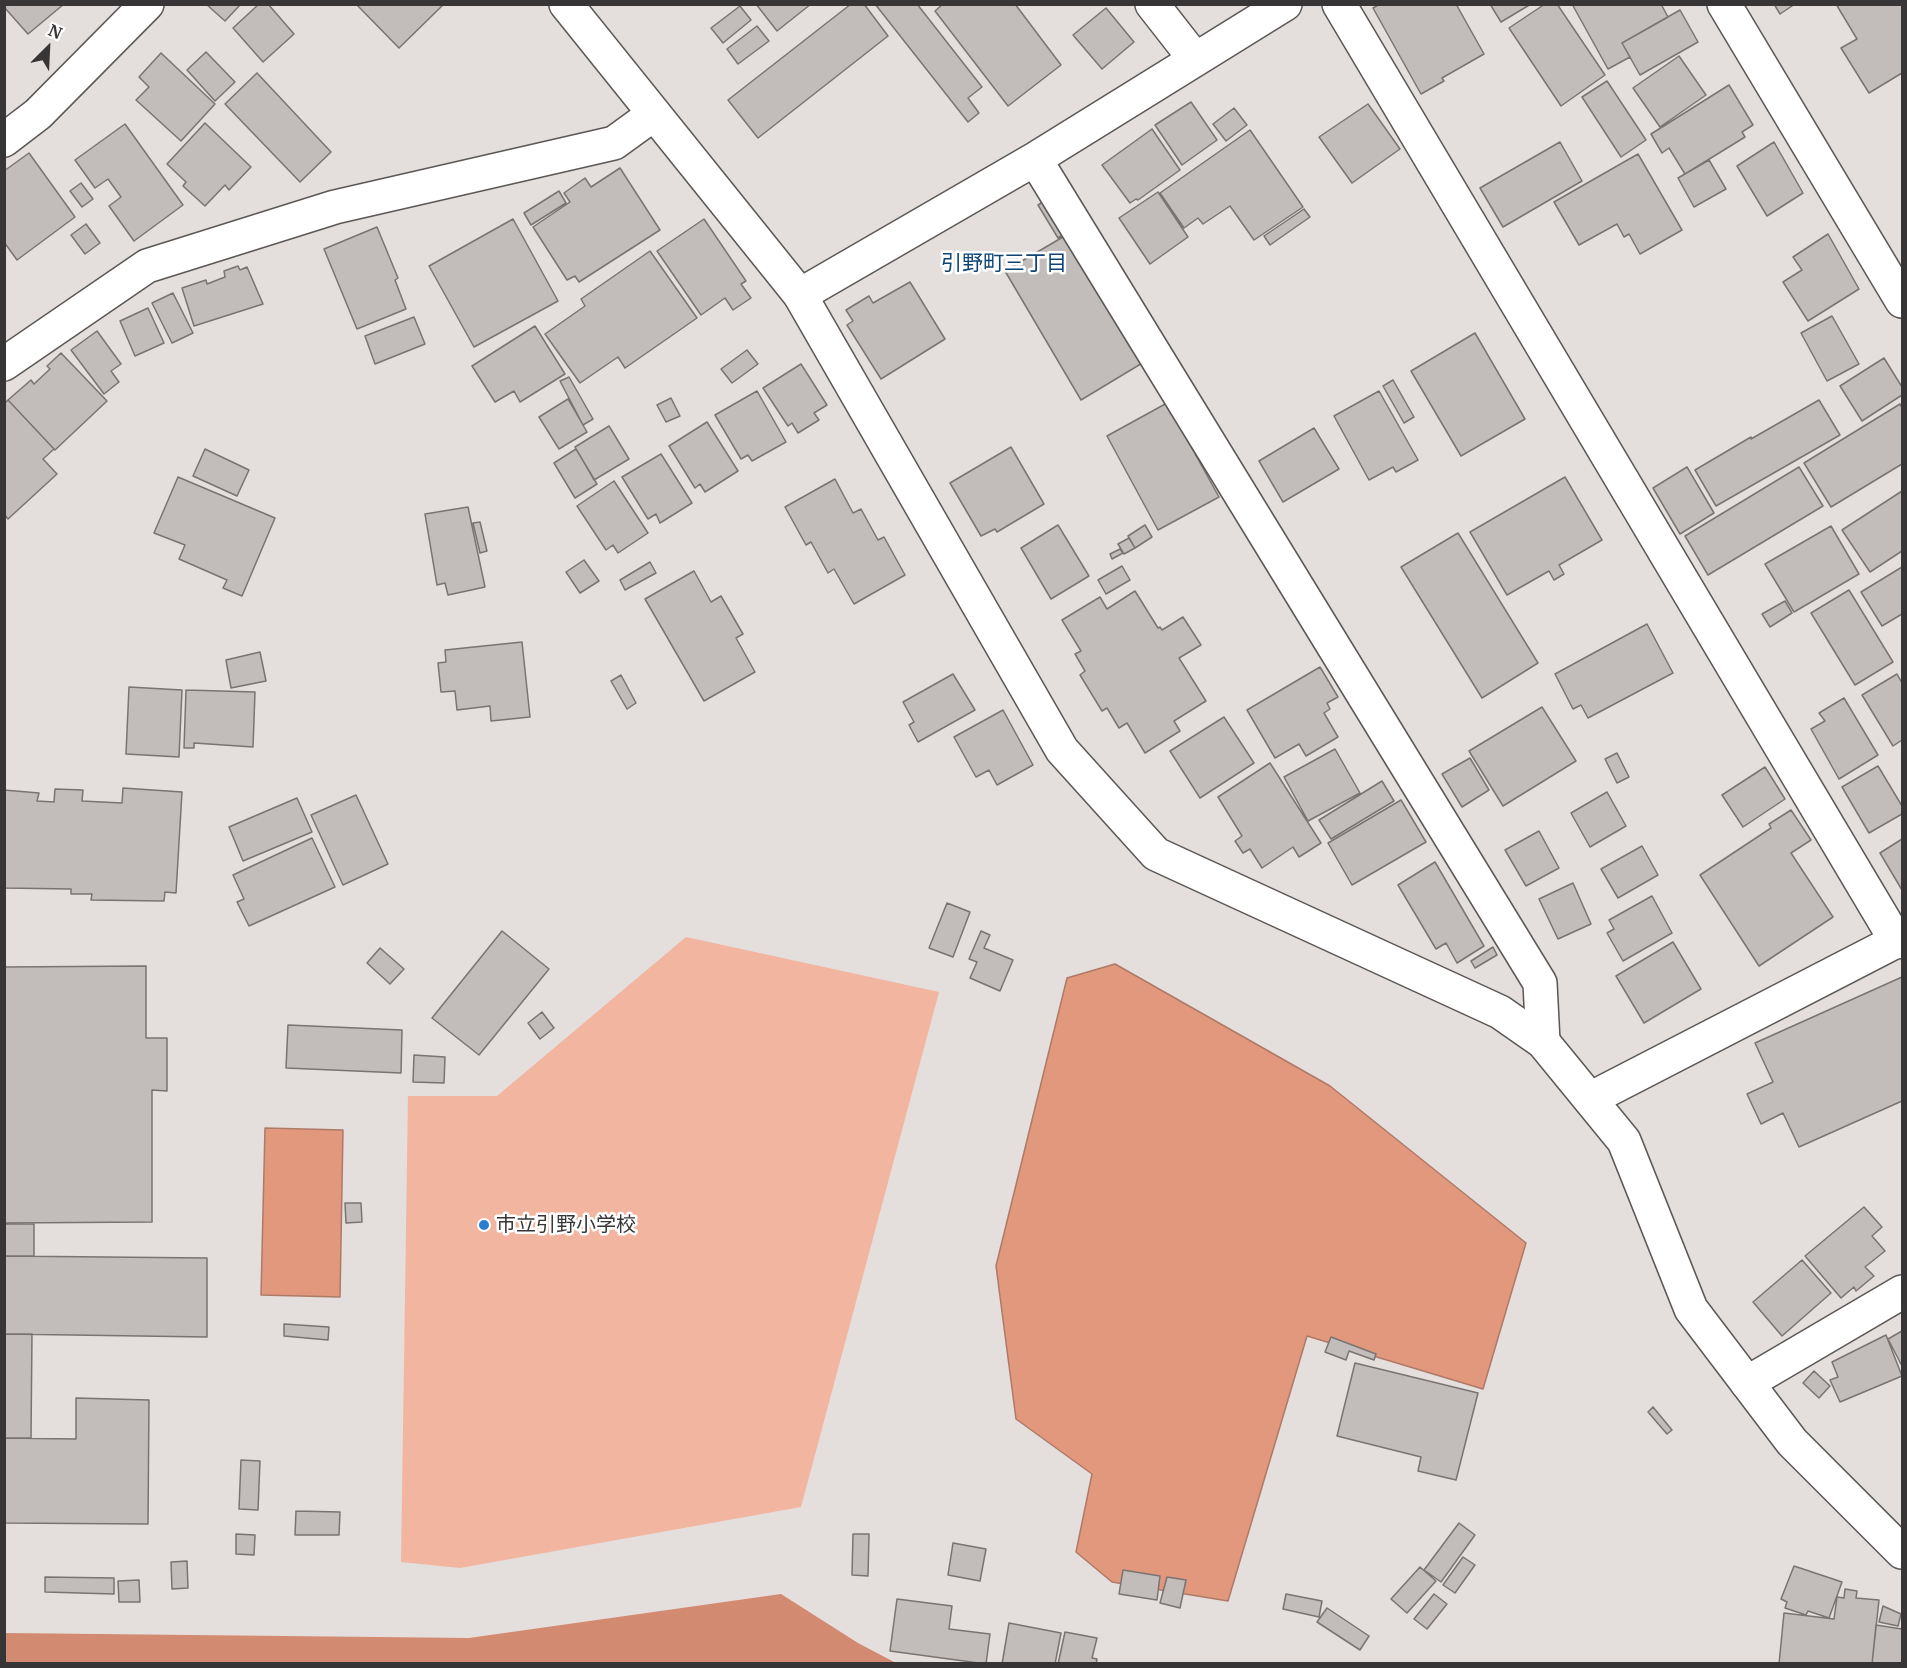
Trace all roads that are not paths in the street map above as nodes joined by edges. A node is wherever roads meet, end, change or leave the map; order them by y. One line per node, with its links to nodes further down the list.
1 (147, 4): 9 (street)
2 (566, 4): 8 (street)
3 (1152, 4): 7 (street)
4 (1285, 4): 7 (street)
5 (1339, 4): 14 (street)
6 (1724, 4): 12 (street)
7 (1195, 60): 10 (street)
8 (654, 114): 11 (street); 13 (street)
9 (4, 140)
10 (1035, 159): 11 (street); 15 (street)
11 (800, 295): 15 (street)
12 (1902, 301)
13 (4, 364)
14 (1900, 940): 16 (street)
15 (1543, 1042): 16 (street)
16 (1590, 1099): 18 (street)
17 (1902, 1292): 18 (street)
18 (1748, 1383): 19 (street)
19 (1902, 1552)

